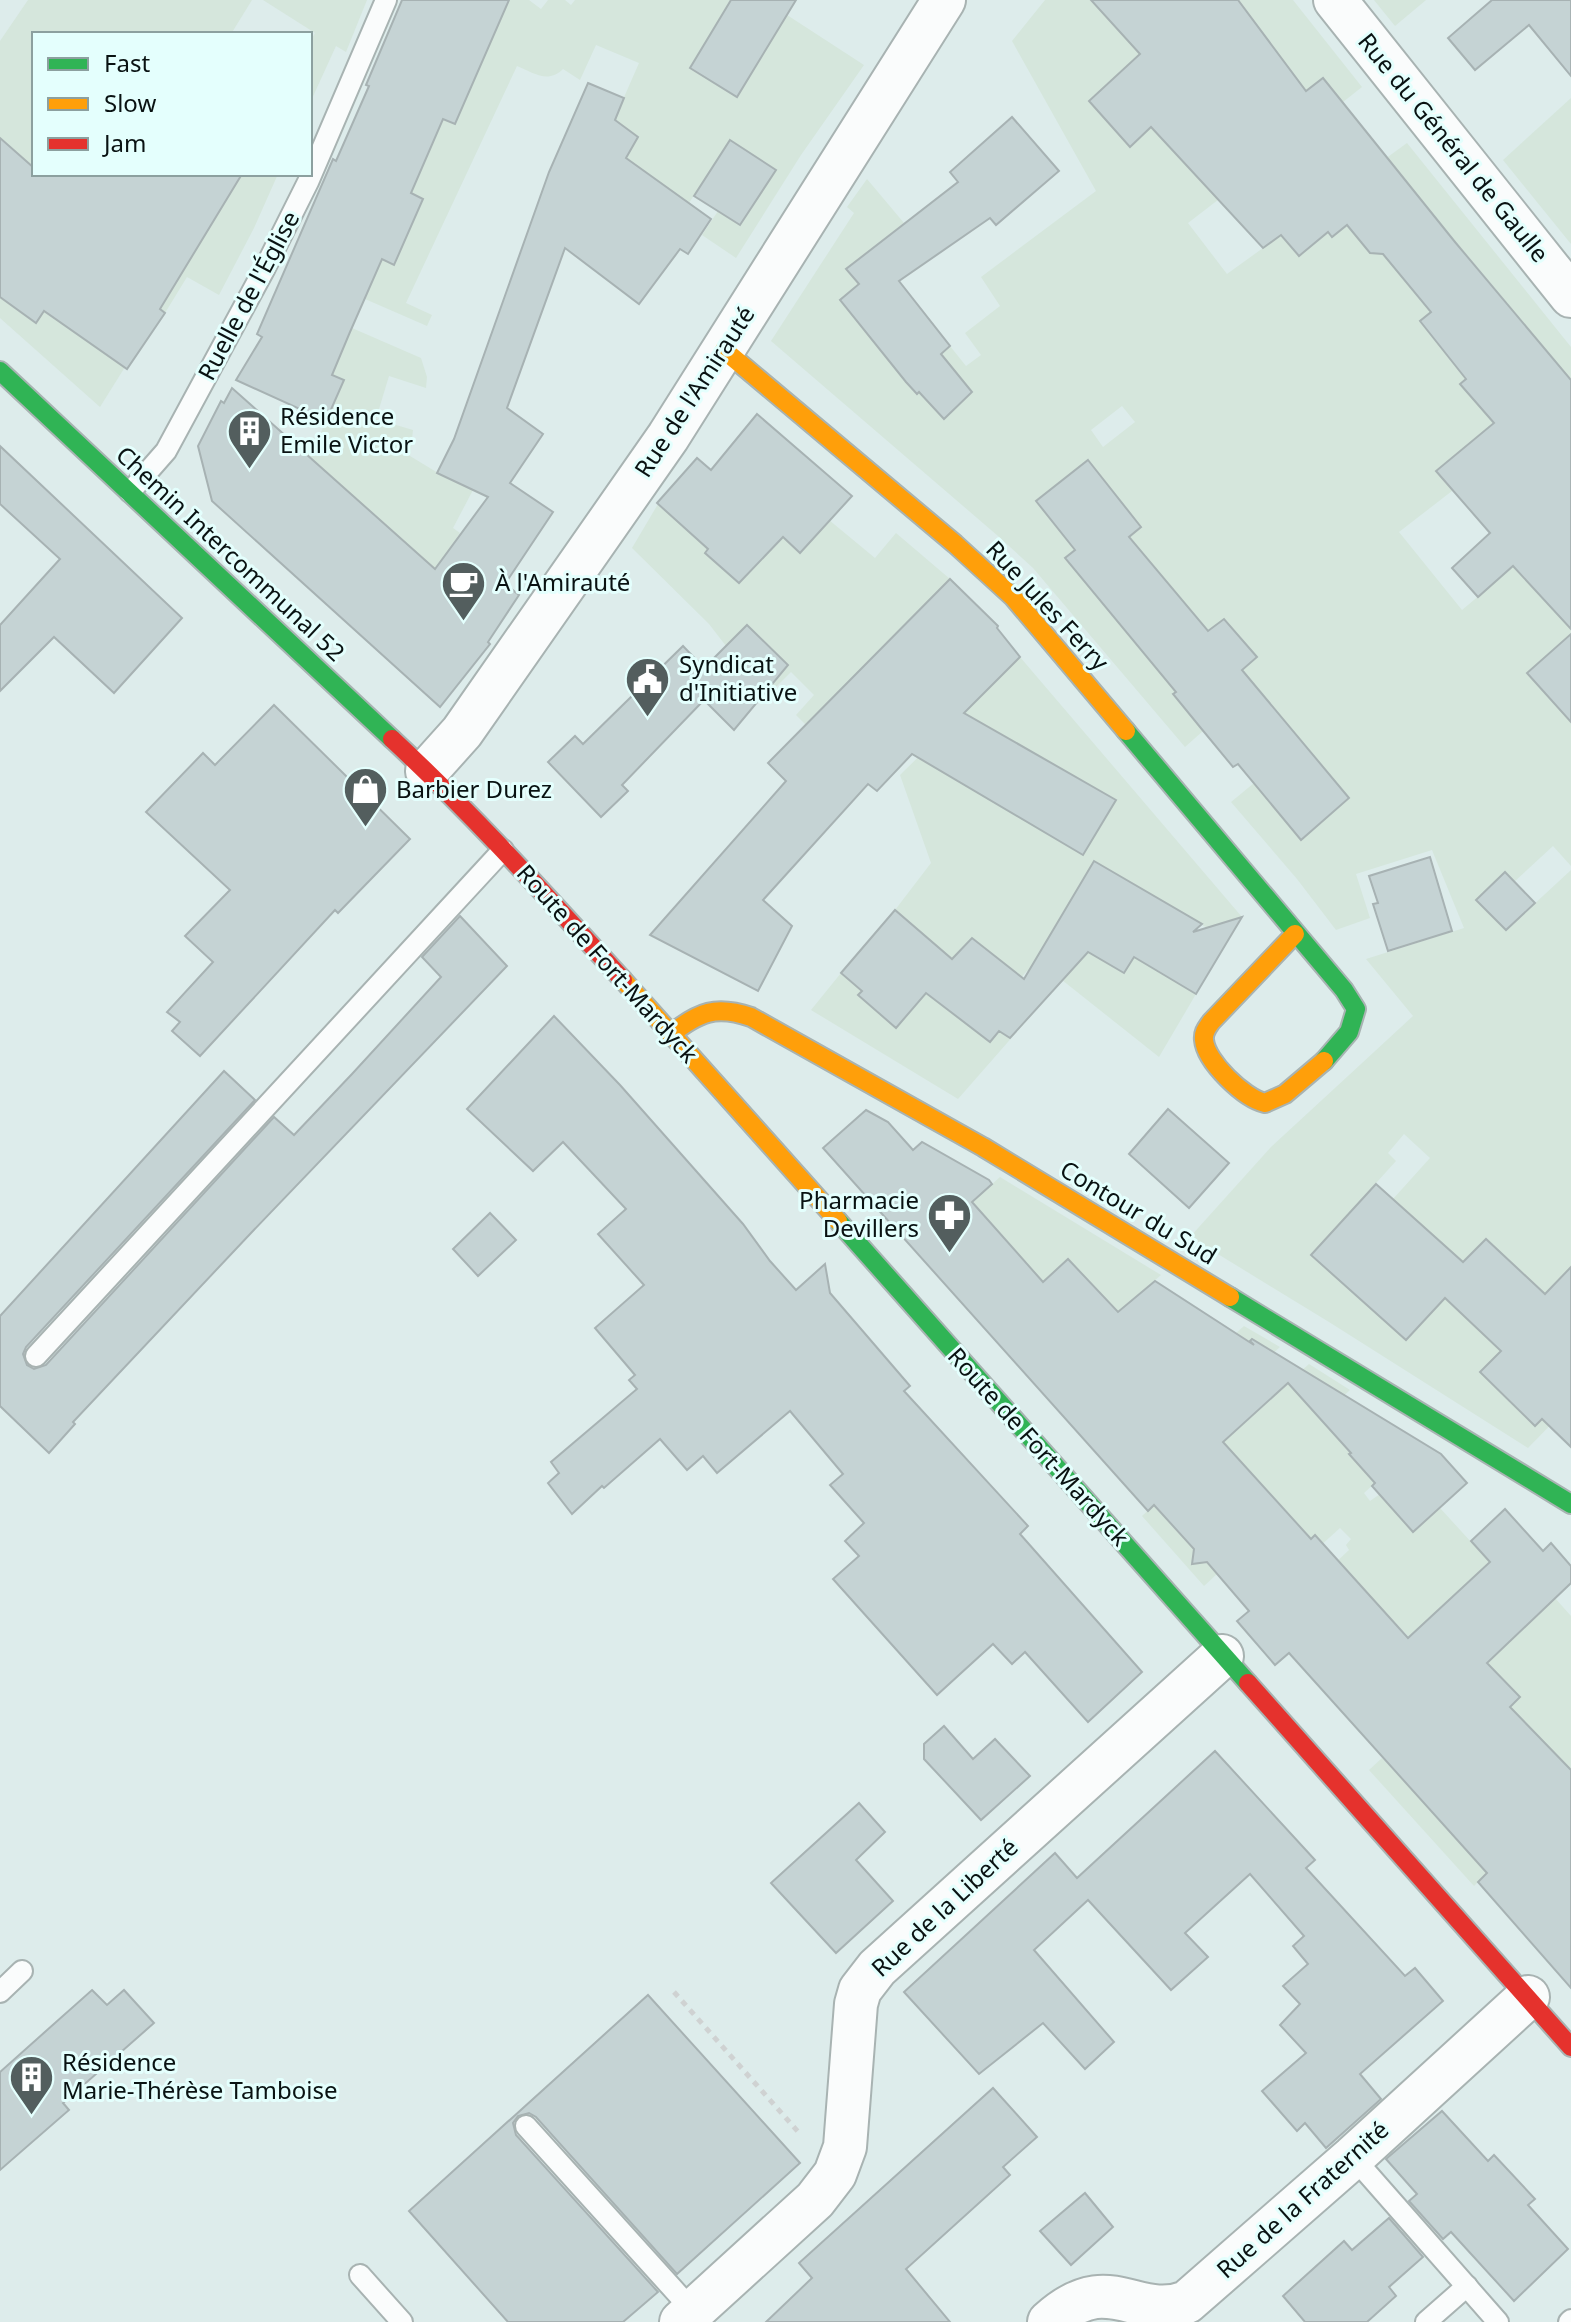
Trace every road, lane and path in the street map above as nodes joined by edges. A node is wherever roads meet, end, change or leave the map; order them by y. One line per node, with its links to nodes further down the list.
1 (386, 0): 4 (lane, Ruelle de l'Église)
2 (944, 0): 7 (street, Rue de l'Amirauté)
3 (1335, 0): 6 (street, Rue du Général de Gaulle)
4 (312, 173)
5 (311, 176): 9 (lane, Ruelle de l'Église)
6 (1571, 296)
7 (724, 350): 10 (street, Rue de l'Amirauté); 12 (main road, Rue Jules Ferry)
8 (0, 371): 9 (main road, Chemin Intercommunal 52)
9 (130, 492): 10 (main road, Chemin Intercommunal 52)
10 (427, 771): 11 (main road, Route de Fort-Mardyck)
11 (503, 850): 13 (main road, Route de Fort-Mardyck); 14 (lane, Route de Fort-Mardyck)
12 (1295, 934): 12 (main road, Rue Jules Ferry)
13 (671, 1034): 15 (main road, Contour du Sud); 16 (main road, Route de Fort-Mardyck)
14 (36, 1356)
15 (1571, 1504)
16 (1222, 1656): 20 (main road, Route de Fort-Mardyck); 24 (street, Rue de la Liberté)
17 (22, 1971): 18 (lane)
18 (0, 1992)
19 (674, 1992): 24 (path)
20 (1528, 1997): 21 (main road, Route de Fort-Mardyck); 23 (street, Rue de la Fraternité)
21 (1571, 2047)
22 (526, 2126): 27 (lane)
23 (1353, 2157): 26 (lane); 29 (street, Rue de la Fraternité)
24 (835, 2174): 27 (street, Rue de la Liberté)
25 (360, 2275): 28 (lane)
26 (1467, 2286): 30 (lane); 31 (lane)
27 (687, 2316)
28 (402, 2322)
29 (1049, 2322)
30 (1426, 2322)
31 (1498, 2322)

